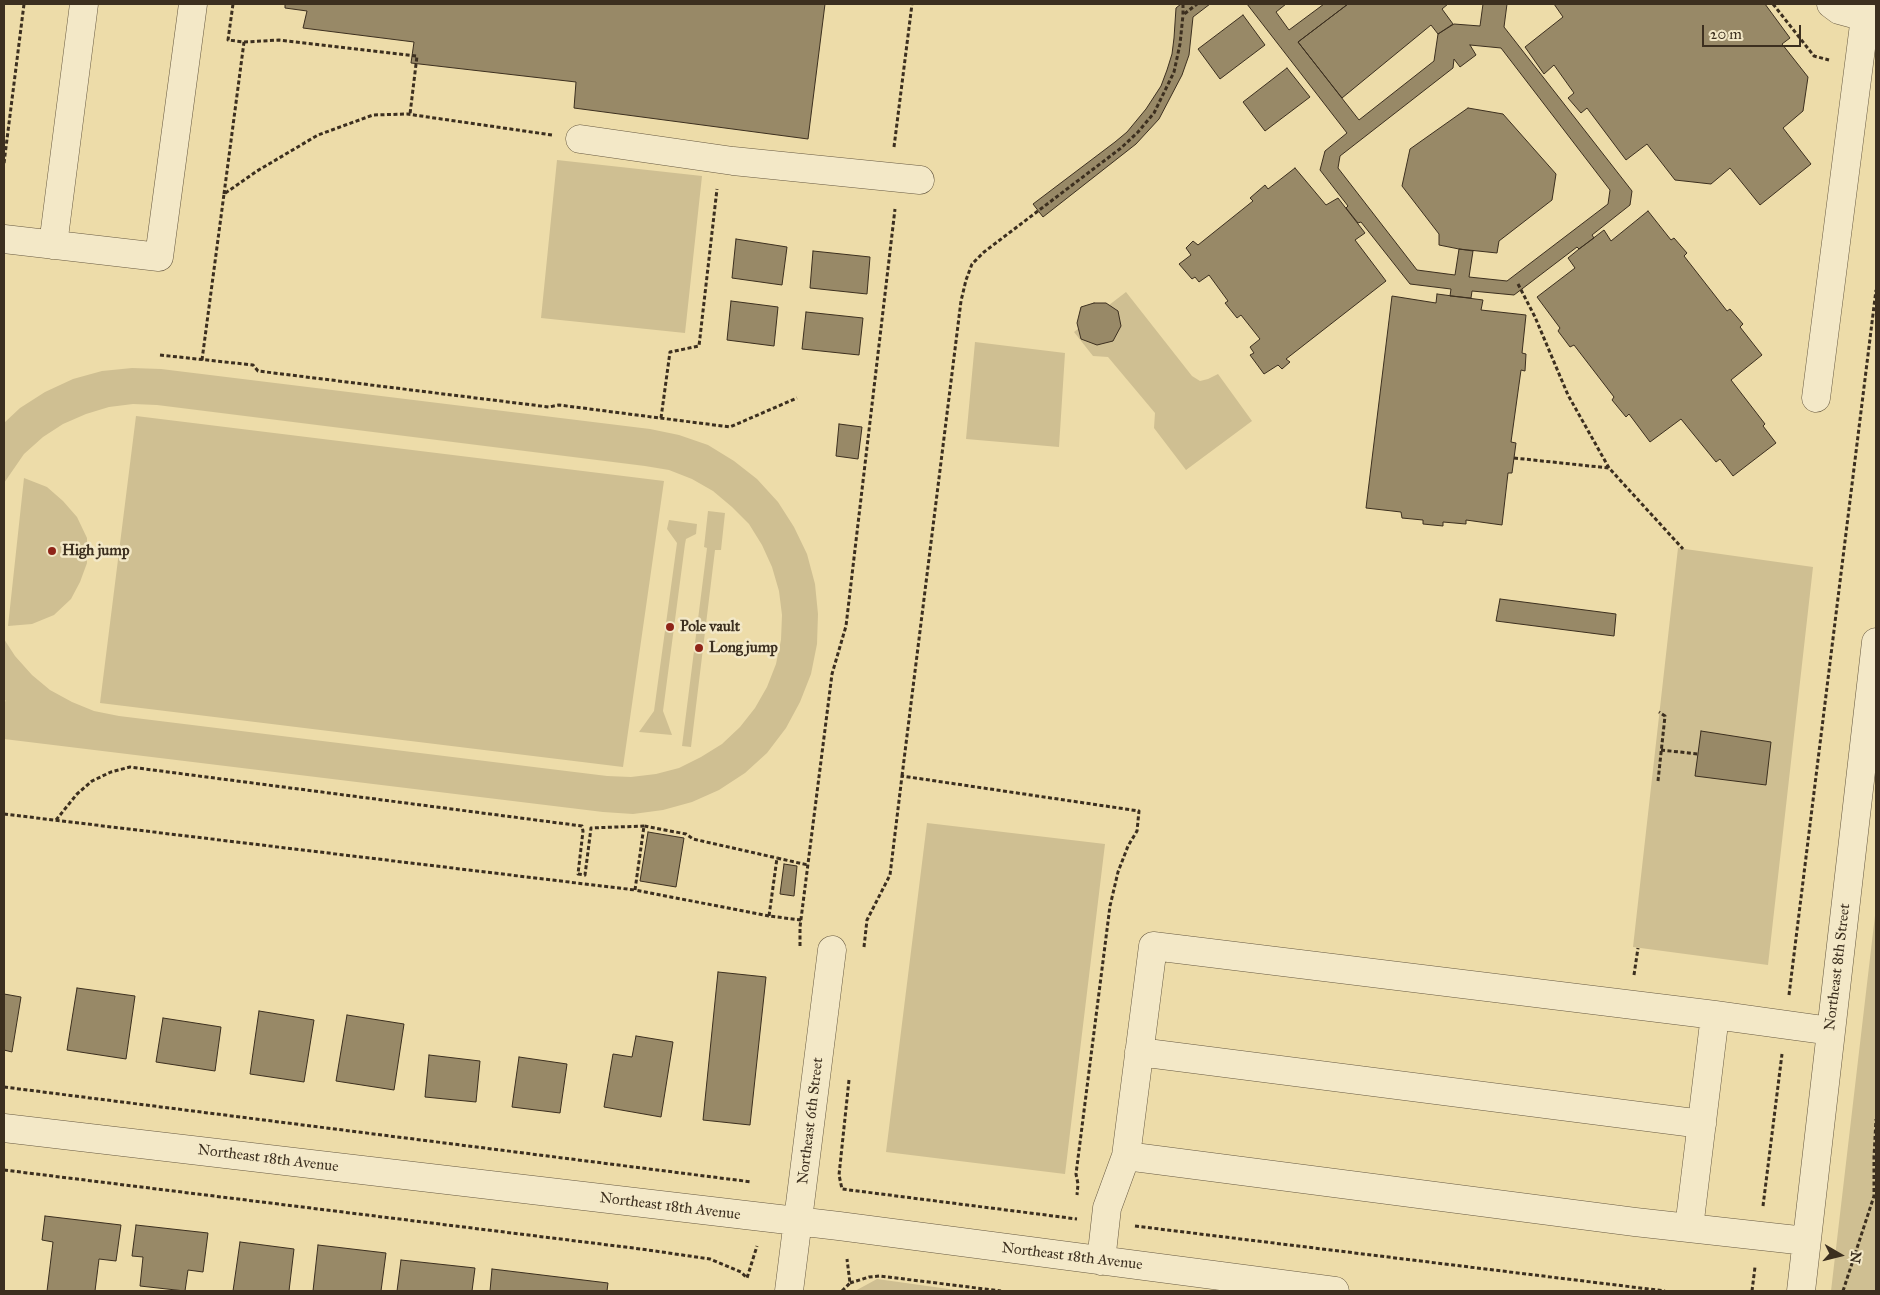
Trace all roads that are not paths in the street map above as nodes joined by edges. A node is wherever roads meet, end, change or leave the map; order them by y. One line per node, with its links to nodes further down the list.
1 (84, 4): 8 (street)
2 (193, 4): 8 (street)
3 (1831, 4): 4 (street)
4 (1871, 18): 9 (street)
5 (580, 139): 6 (street)
6 (909, 179)
7 (4, 239): 8 (street)
8 (53, 245)
9 (1816, 398)
10 (1876, 642): 13 (street, Northeast 8th Street)
11 (832, 950): 18 (street, Northeast 6th Street)
12 (1715, 1015): 13 (street); 14 (street); 15 (street)
13 (1831, 1031): 20 (street, Northeast 8th Street)
14 (1139, 1052): 15 (street); 17 (street)
15 (1702, 1124): 19 (street)
16 (4, 1128): 18 (street, Northeast 18th Avenue)
17 (1126, 1156): 19 (street); 21 (street)
18 (798, 1222): 21 (street, Northeast 18th Avenue); 22 (street, Northeast 6th Street)
19 (1689, 1228): 20 (street)
20 (1806, 1241): 24 (street, Northeast 8th Street)
21 (1101, 1261): 23 (street, Northeast 18th Avenue)
22 (789, 1291)
23 (1335, 1291)
24 (1801, 1291)

